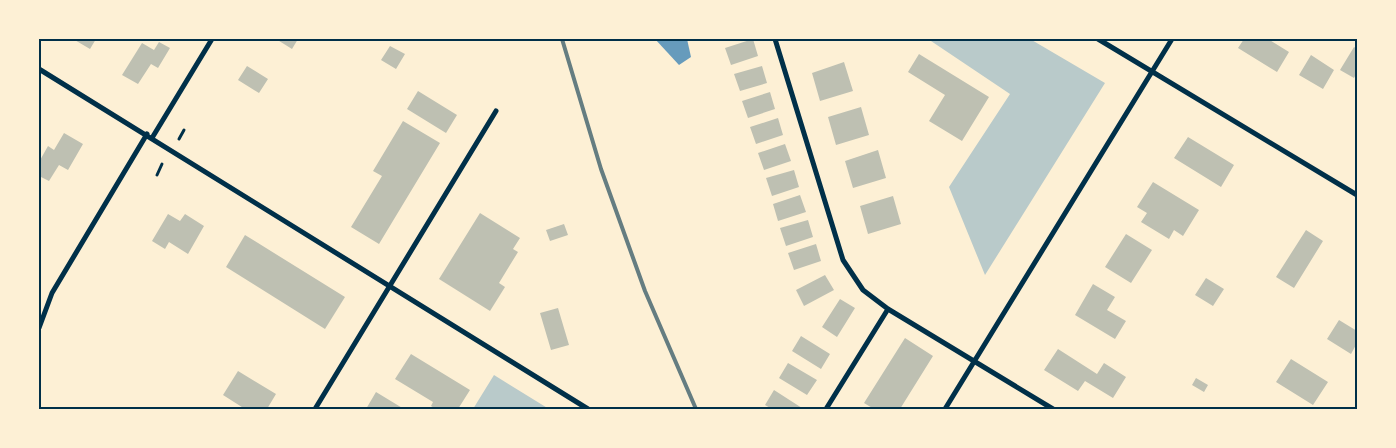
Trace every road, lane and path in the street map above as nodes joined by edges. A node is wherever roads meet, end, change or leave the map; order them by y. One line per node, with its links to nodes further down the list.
1 (212, 39): 9 (street)
2 (775, 39): 15 (street)
3 (1098, 39): 6 (street)
4 (1172, 39): 6 (street)
5 (39, 69): 9 (street)
6 (1152, 71): 13 (street); 17 (street)
7 (496, 111): 14 (street)
8 (184, 130): 10 (path)
9 (149, 136): 14 (street); 16 (street)
10 (178, 139)
11 (162, 164): 12 (path)
12 (157, 175)
13 (1357, 195)
14 (390, 285): 18 (street); 19 (street)
15 (888, 308): 17 (street); 20 (street)
16 (39, 328)
17 (974, 361): 21 (street); 22 (street)
18 (315, 409)
19 (588, 409)
20 (826, 409)
21 (945, 409)
22 (1053, 409)

